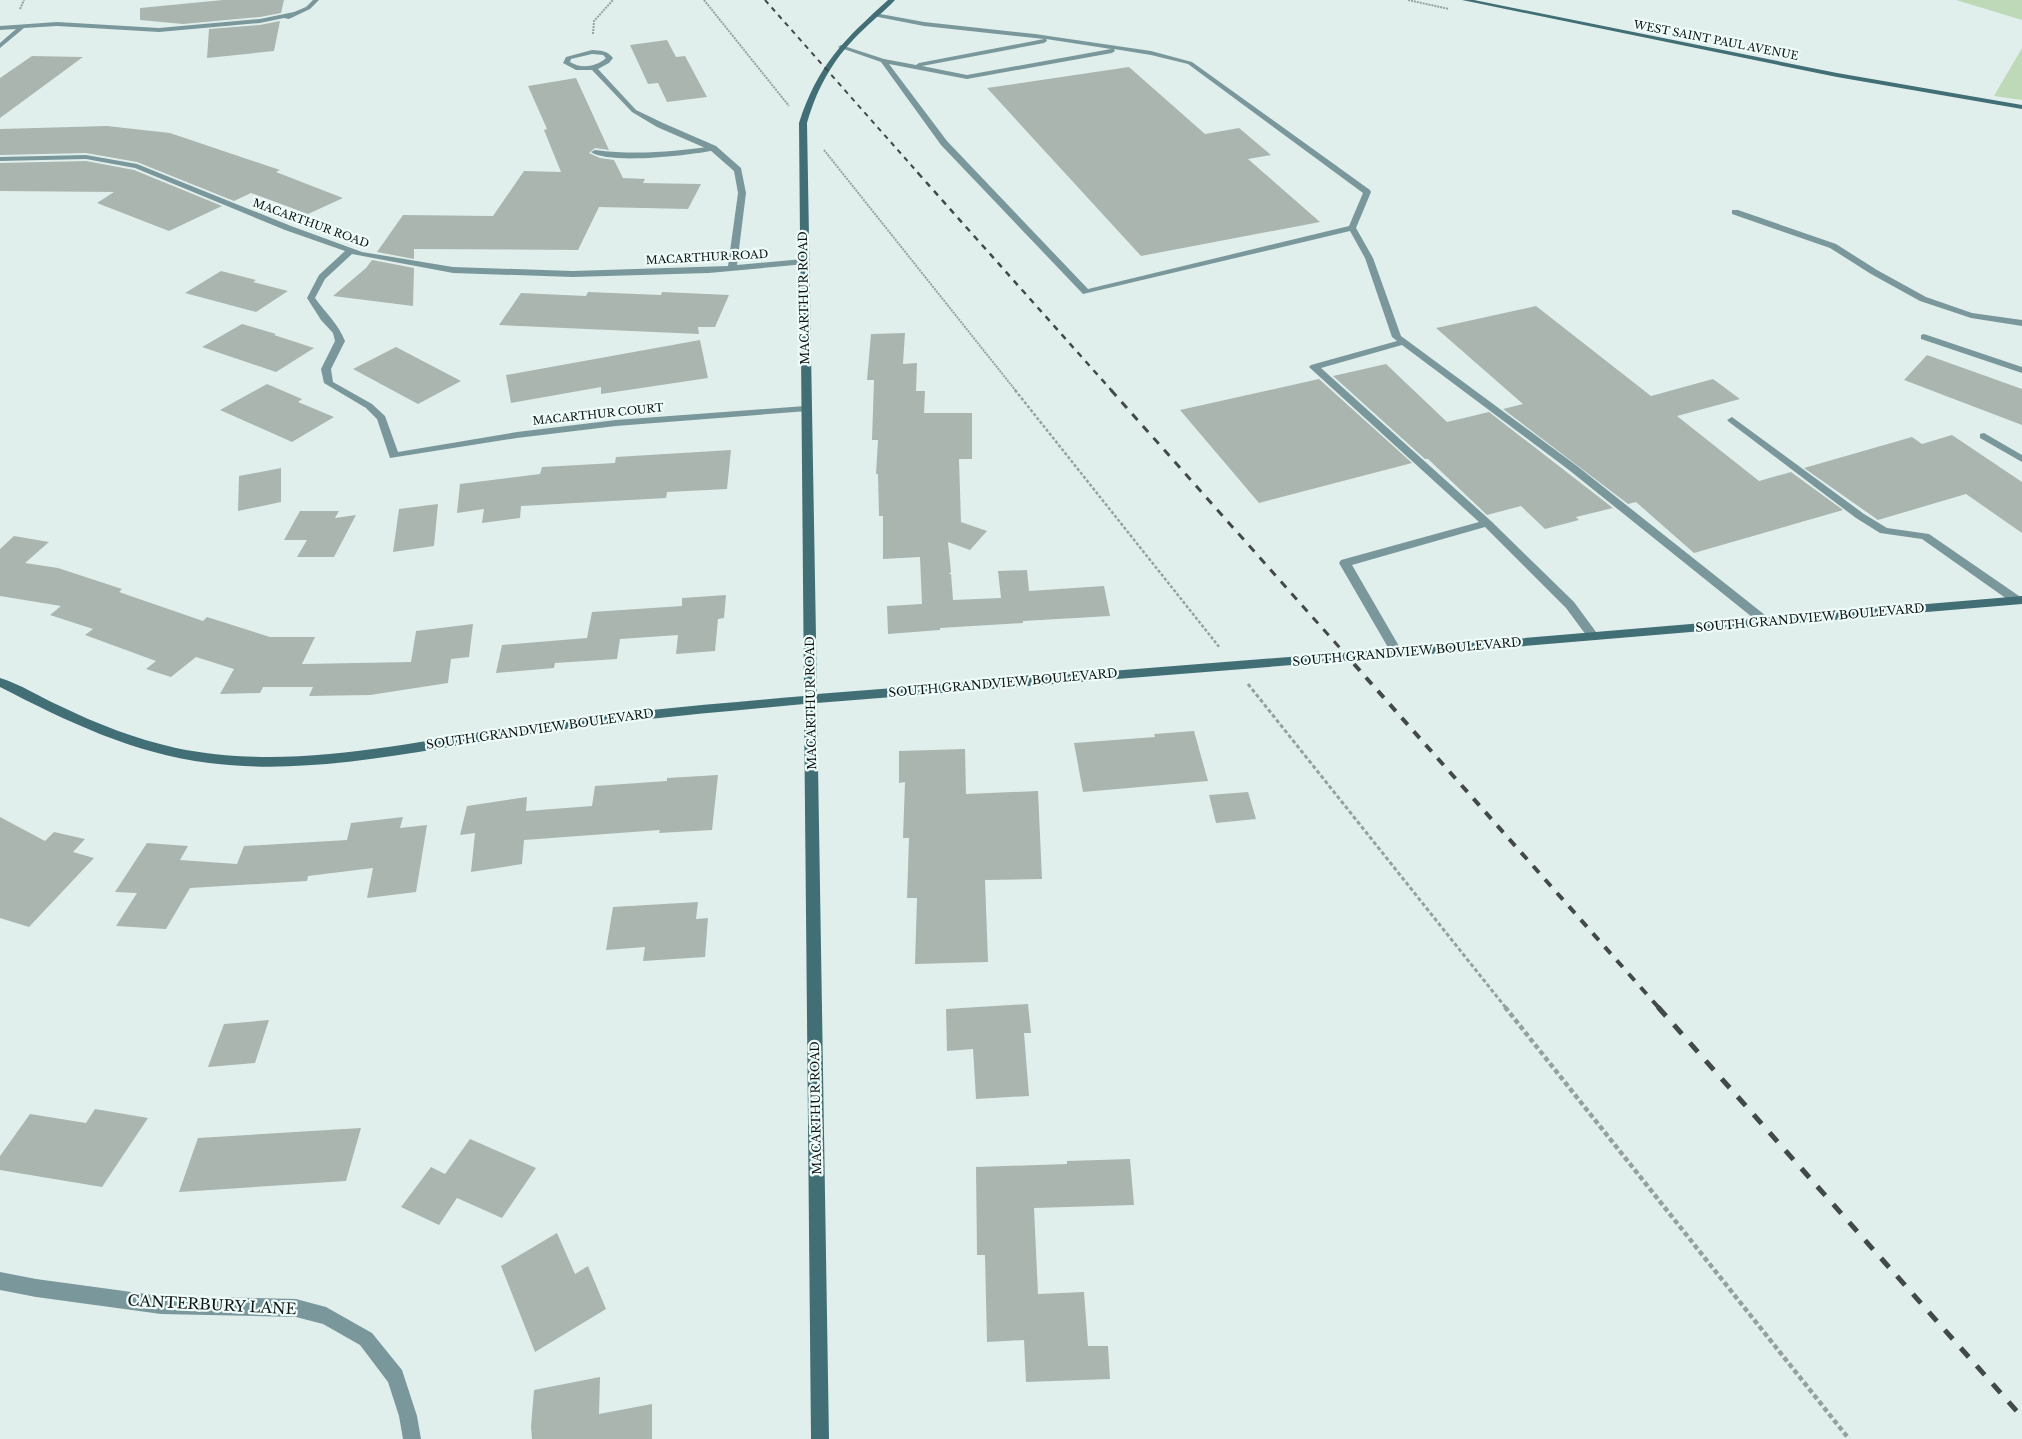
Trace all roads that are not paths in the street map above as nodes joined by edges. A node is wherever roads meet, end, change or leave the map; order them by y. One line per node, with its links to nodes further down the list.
1 (316, 0): 4 (street)
2 (892, 0): 5 (street, MACARTHUR ROAD)
3 (1465, 0): 18 (street, WEST SAINT PAUL AVENUE)
4 (293, 14): 8 (street); 10 (street)
5 (875, 15): 11 (street); 13 (street, MACARTHUR ROAD)
6 (23, 26): 7 (street); 8 (street); 12 (street)
7 (0, 28)
8 (159, 30): 9 (street)
9 (218, 32)
10 (226, 32)
11 (1055, 39): 14 (street); 16 (street)
12 (0, 46)
13 (841, 48): 15 (street); 27 (street, MACARTHUR ROAD)
14 (1124, 49): 16 (street); 25 (street)
15 (883, 61): 16 (street); 25 (street)
16 (911, 66)
17 (593, 68): 17 (street); 21 (street)
18 (1962, 98): 19 (street, WEST SAINT PAUL AVENUE); 20 (street, WEST SAINT PAUL AVENUE)
19 (2022, 107)
20 (2022, 113)
21 (713, 148): 22 (street); 28 (street)
22 (595, 152)
23 (0, 159): 26 (street, MACARTHUR ROAD)
24 (1735, 212): 29 (street)
25 (1352, 228): 31 (street)
26 (351, 251): 28 (street, MACARTHUR ROAD); 33 (street, MACARTHUR COURT)
27 (803, 262): 28 (street, MACARTHUR ROAD); 33 (street, MACARTHUR ROAD)
28 (732, 268)
29 (2022, 323)
30 (1924, 337): 32 (street)
31 (1403, 342): 37 (street); 39 (street)
32 (2022, 370)
33 (805, 409): 43 (street, MACARTHUR ROAD)
34 (1732, 420): 38 (street)
35 (1984, 436): 36 (street)
36 (2022, 459)
37 (1488, 522): 40 (street); 41 (street)
38 (2020, 600): 39 (street, SOUTH GRANDVIEW BOULEVARD)
39 (1766, 622): 40 (street, SOUTH GRANDVIEW BOULEVARD)
40 (1593, 636): 41 (street, SOUTH GRANDVIEW BOULEVARD)
41 (1397, 653): 43 (street, SOUTH GRANDVIEW BOULEVARD)
42 (0, 682): 43 (street, SOUTH GRANDVIEW BOULEVARD)
43 (811, 699): 46 (street, MACARTHUR ROAD)
44 (0, 1281): 45 (street, CANTERBURY LANE)
45 (412, 1439)
46 (820, 1439)

